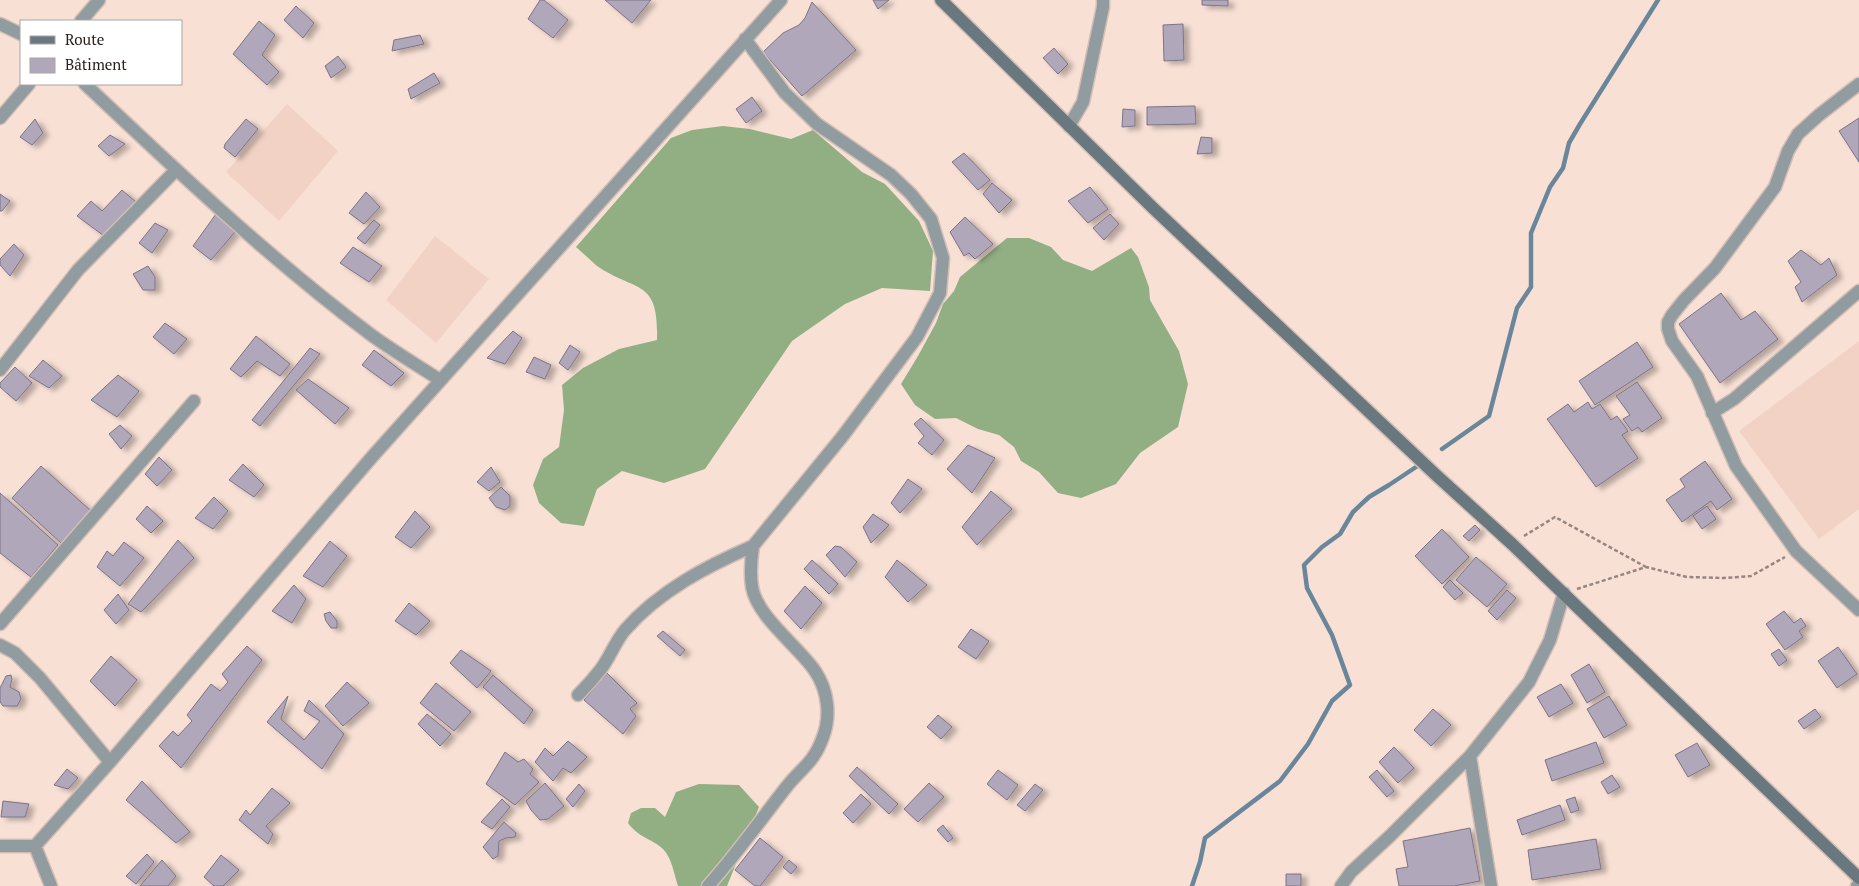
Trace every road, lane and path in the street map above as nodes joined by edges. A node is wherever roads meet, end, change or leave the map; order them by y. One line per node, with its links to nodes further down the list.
1 (99, 0): 5 (street)
2 (781, 0): 8 (street)
3 (941, 0): 13 (main road)
4 (1103, 0): 13 (street)
5 (82, 20)
6 (0, 24): 7 (street)
7 (20, 34)
8 (745, 39): 17 (street); 21 (street)
9 (1859, 84): 19 (street)
10 (28, 85): 12 (street)
11 (86, 85): 14 (street)
12 (0, 118)
13 (1068, 126): 20 (main road)
14 (176, 170): 16 (street); 17 (street)
15 (1859, 291): 19 (street)
16 (0, 370)
17 (440, 380): 30 (street)
18 (194, 401): 26 (street)
19 (1712, 414): 22 (street)
20 (1512, 544): 23 (path); 24 (main road)
21 (753, 546): 28 (street); 35 (street)
22 (1796, 551): 23 (path); 25 (street)
23 (1646, 567): 24 (path)
24 (1564, 593): 29 (street); 33 (main road)
25 (1859, 610)
26 (0, 624)
27 (0, 645): 30 (street)
28 (578, 695)
29 (1470, 756): 36 (street); 37 (street)
30 (110, 762): 32 (street)
31 (0, 846): 32 (street)
32 (35, 846): 34 (street)
33 (1859, 878)
34 (51, 886)
35 (708, 886)
36 (1341, 886)
37 (1491, 886)

